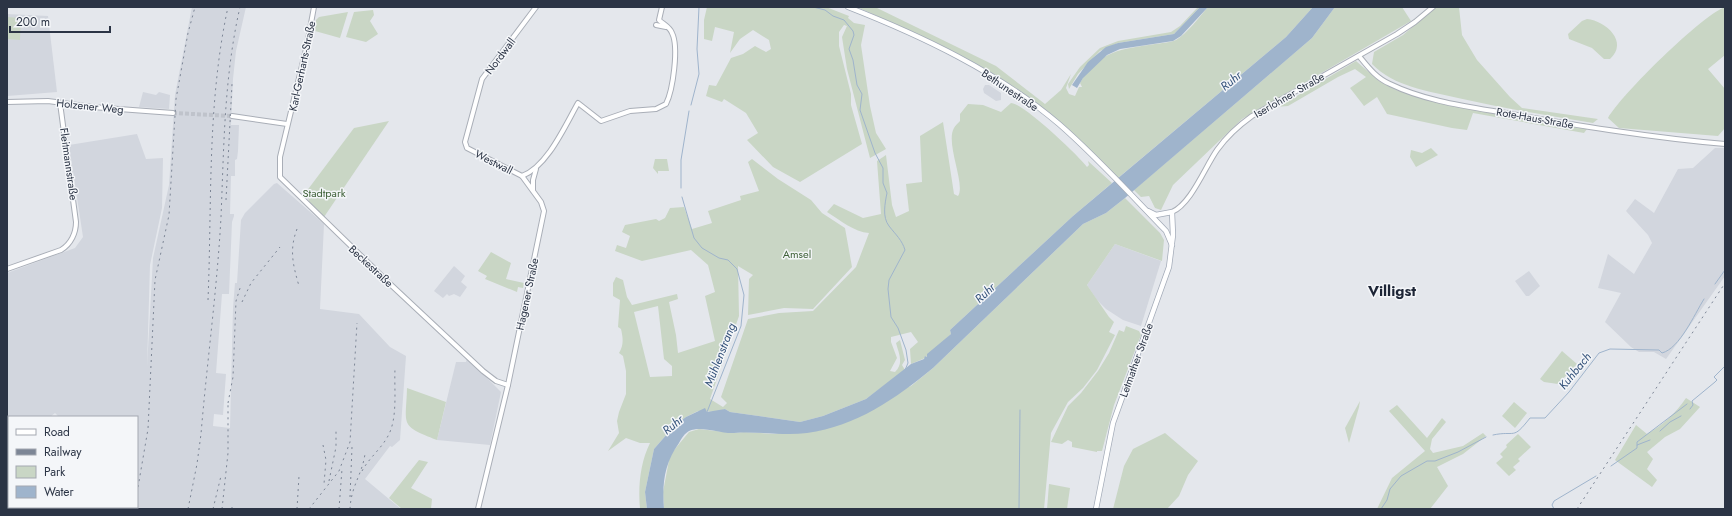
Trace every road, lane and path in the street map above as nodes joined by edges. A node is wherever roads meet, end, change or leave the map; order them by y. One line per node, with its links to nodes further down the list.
1 (314, 7): 13 (main road, Karl-Gerharts-Straße)
2 (536, 7): 15 (main road, Nordwall)
3 (662, 7): 7 (main road)
4 (848, 7): 19 (main road, Bethunestraße)
5 (1432, 7): 8 (main road, Iserlohner Straße)
6 (656, 25): 7 (main road)
7 (668, 28): 16 (main road)
8 (1359, 56): 14 (main road, Rote-Haus-Straße); 20 (main road, Iserlohner Straße)
9 (7, 102): 10 (main road, Holzener Weg)
10 (60, 103): 11 (main road, Holzener Weg); 22 (main road, Fleitmannstraße)
11 (173, 113)
12 (232, 116): 13 (main road)
13 (287, 124): 23 (main road, Beckestraße)
14 (1725, 144)
15 (465, 146): 17 (main road, Westwall)
16 (536, 169): 17 (main road); 18 (main road)
17 (522, 176): 18 (main road, Hagener Straße)
18 (533, 190): 23 (main road, Hagener Straße)
19 (1146, 211): 20 (main road); 21 (main road, Bethunestraße)
20 (1172, 212): 21 (main road, Letmather Straße)
21 (1172, 245): 25 (main road, Letmather Straße)
22 (7, 269)
23 (508, 385): 24 (main road, Hagener Straße)
24 (478, 509)
25 (1096, 509)

